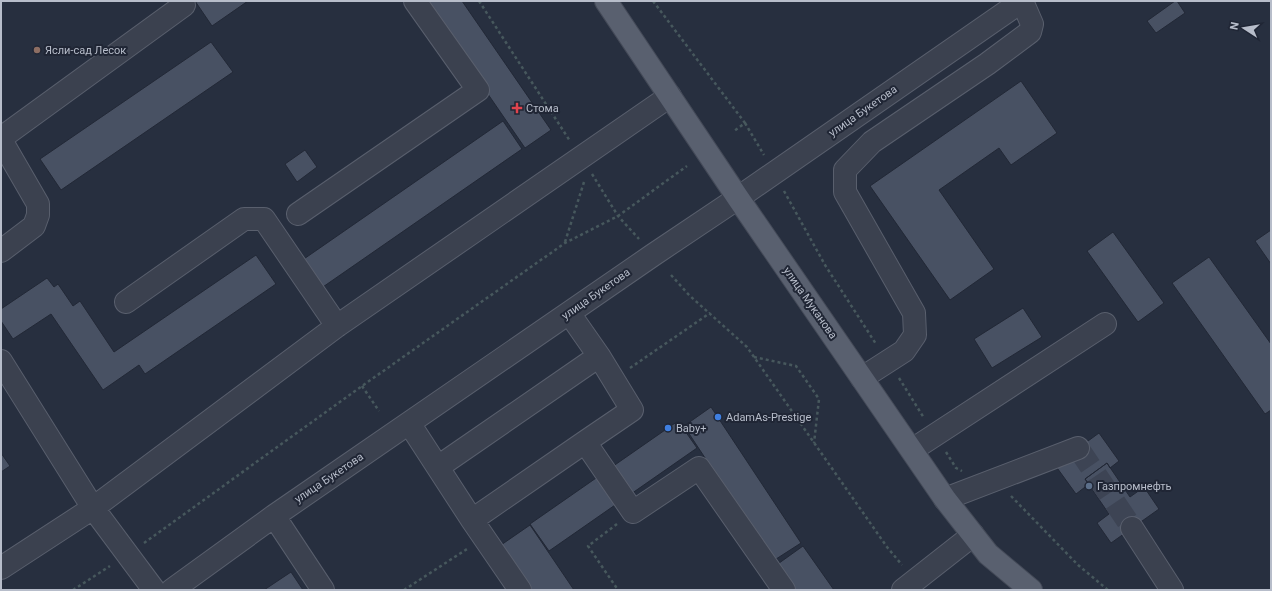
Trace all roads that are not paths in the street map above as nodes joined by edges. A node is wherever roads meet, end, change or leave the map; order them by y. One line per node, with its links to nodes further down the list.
1 (182, 1): 6 (street)
2 (415, 1): 8 (street)
3 (606, 1): 5 (main road, улица Муканова)
4 (1022, 1): 7 (street, улица Букетова); 16 (street)
5 (670, 96): 7 (main road, улица Муканова); 13 (street)
6 (1, 139): 9 (street)
7 (738, 198): 11 (street, улица Букетова); 16 (main road, улица Муканова)
8 (298, 214)
9 (1, 251)
10 (126, 302): 13 (street)
11 (569, 313): 14 (street); 17 (street, улица Букетова)
12 (1105, 324): 20 (street)
13 (337, 326): 23 (street)
14 (598, 356): 18 (street); 21 (street)
15 (1, 361): 23 (street)
16 (862, 378): 20 (main road, улица Муканова)
17 (409, 423): 21 (street); 24 (street, улица Букетова)
18 (585, 442): 25 (street); 34 (street)
19 (1078, 448): 22 (street)
20 (912, 450): 22 (main road, улица Муканова)
21 (438, 467): 25 (street)
22 (945, 499): 27 (main road, улица Муканова)
23 (93, 508): 28 (street); 30 (street)
24 (274, 516): 31 (street, улица Букетова); 32 (street)
25 (472, 520): 33 (street)
26 (1132, 528): 36 (street)
27 (973, 535): 29 (street); 35 (main road, улица Муканова)
28 (1, 568)
29 (909, 586)
30 (154, 590)
31 (172, 590)
32 (323, 590)
33 (520, 590)
34 (784, 590)
35 (1031, 590)
36 (1172, 590)

